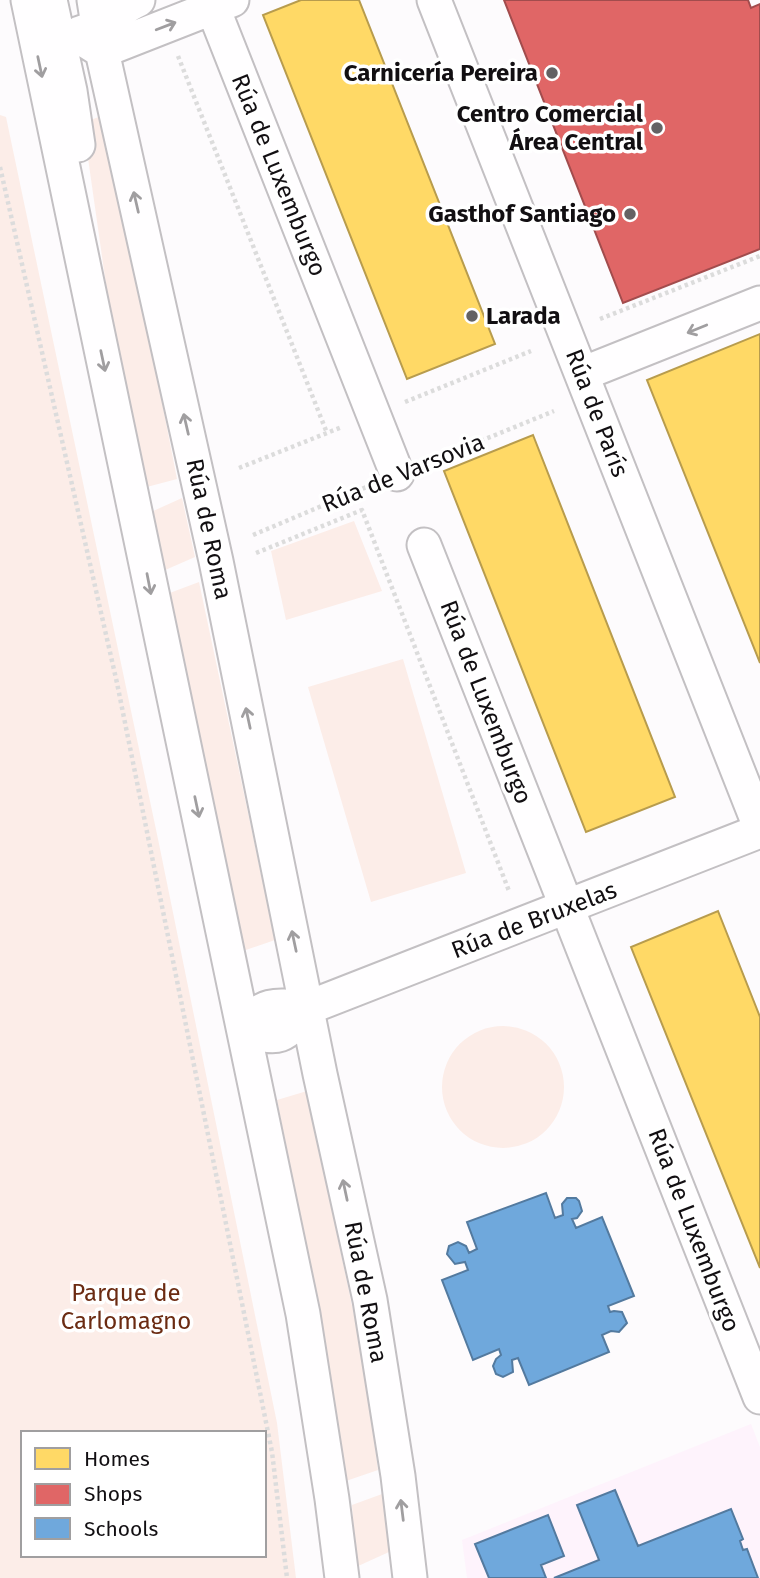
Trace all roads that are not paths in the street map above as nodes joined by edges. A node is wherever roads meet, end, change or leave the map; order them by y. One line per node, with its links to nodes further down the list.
1 (28, 0): 7 (street, one-way to 7)
2 (138, 0): 5 (street)
3 (434, 0): 8 (street, Rúa de París)
4 (223, 4): 5 (street, one-way to 4); 9 (street, Rúa de Luxemburgo)
5 (76, 19): 7 (street); 13 (street, Rúa de Roma, one-way to 5)
6 (760, 303): 8 (street, one-way to 8)
7 (91, 307): 14 (street, one-way to 14)
8 (582, 374): 11 (street, Rúa de París)
9 (397, 474)
10 (424, 545): 12 (street, Rúa de Luxemburgo)
11 (760, 829): 12 (street, Rúa de Bruxelas)
12 (567, 907): 13 (street, Rúa de Bruxelas); 15 (street, Rúa de Luxemburgo)
13 (307, 1008): 14 (street); 17 (street, Rúa de Roma, one-way to 13)
14 (243, 1026): 16 (street)
15 (760, 1397)
16 (342, 1578)
17 (411, 1578)

